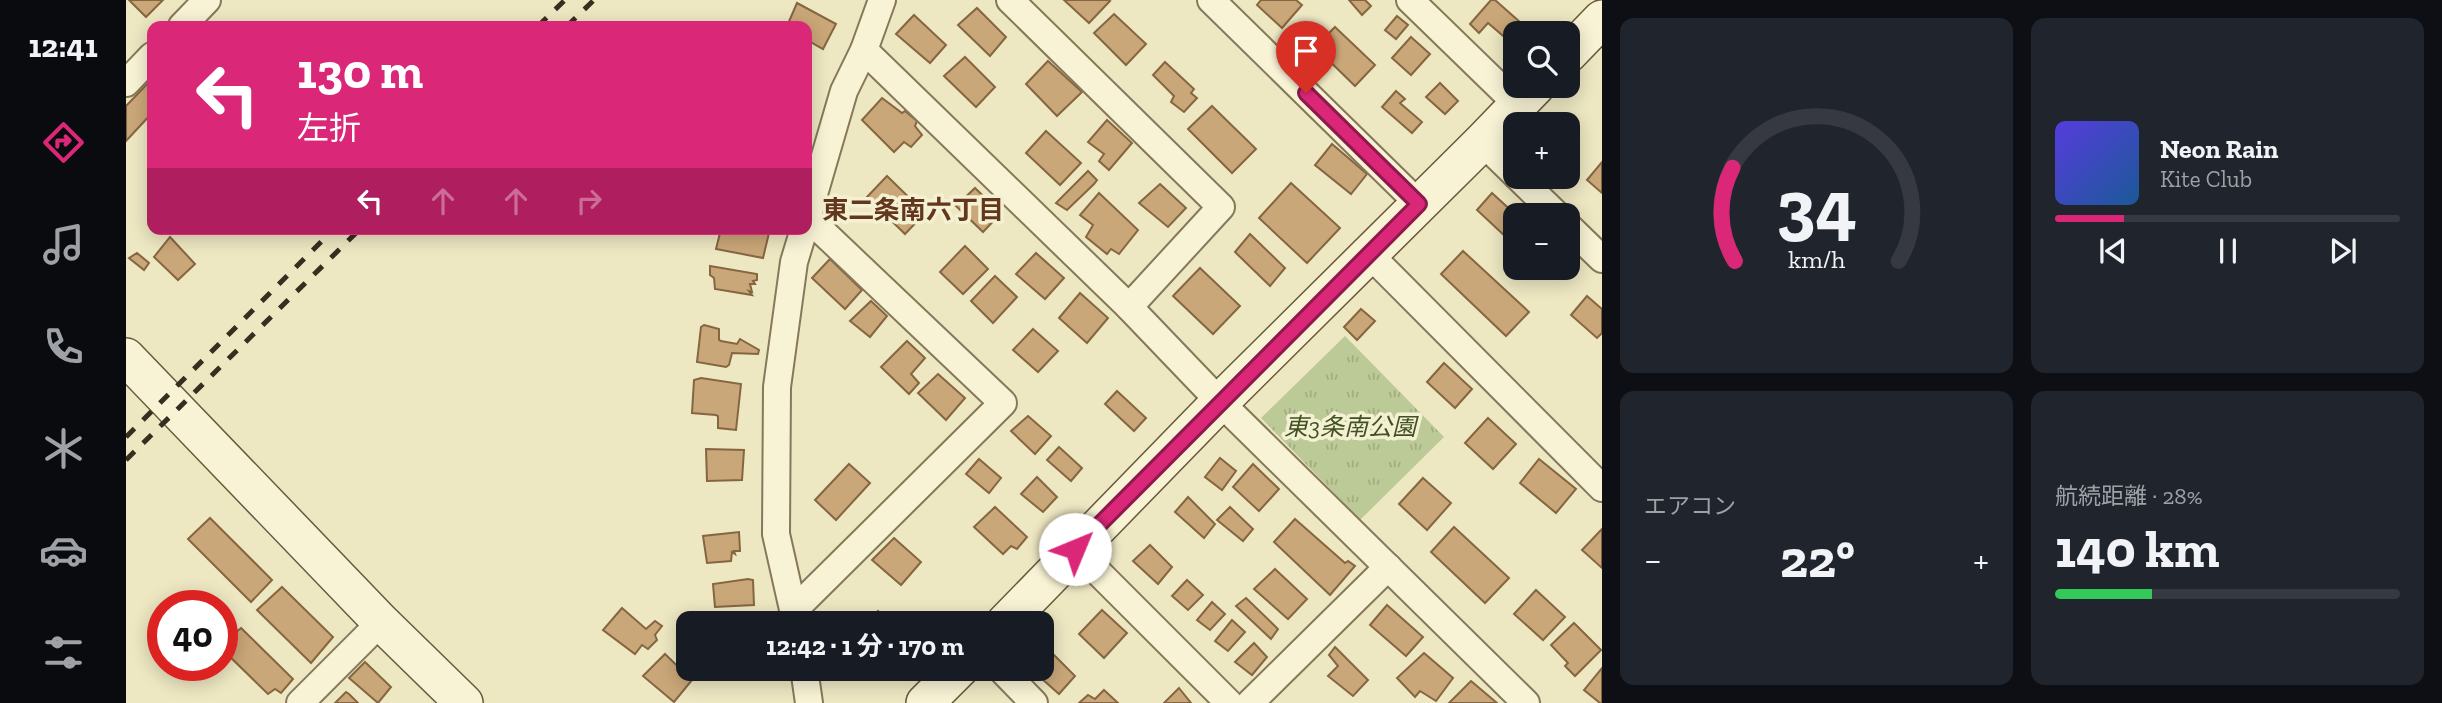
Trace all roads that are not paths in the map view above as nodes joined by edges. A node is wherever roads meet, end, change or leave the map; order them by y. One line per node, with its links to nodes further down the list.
1 (207, 0): 7 (street)
2 (882, 0): 9 (street)
3 (1010, 0): 25 (street)
4 (1211, 0): 19 (street)
5 (1410, 0): 11 (street)
6 (1602, 19): 8 (street)
7 (186, 21)
8 (1580, 42)
9 (864, 50): 17 (street); 25 (street)
10 (147, 61): 12 (street)
11 (1503, 76)
12 (126, 83)
13 (1524, 98): 14 (street)
14 (1482, 142): 15 (street); 19 (street)
15 (1503, 162)
16 (1530, 189): 18 (street)
17 (812, 201)
18 (1545, 203)
19 (1419, 204): 23 (street)
20 (812, 223): 32 (street)
21 (802, 235): 31 (street)
22 (1580, 238): 24 (street)
23 (1369, 254): 27 (street); 28 (street)
24 (1602, 259)
25 (1129, 307): 27 (street)
26 (126, 357): 34 (street)
27 (1220, 402): 29 (street); 30 (street)
28 (1602, 488)
29 (1075, 549): 33 (street); 43 (street)
30 (1388, 567): 44 (street); 45 (street)
31 (794, 611)
32 (800, 611)
33 (1016, 611)
34 (381, 622): 38 (street); 39 (street)
35 (806, 681): 40 (street)
36 (947, 681): 41 (street)
37 (1013, 681): 42 (street)
38 (300, 703)
39 (464, 703)
40 (809, 703)
41 (926, 703)
42 (1034, 703)
43 (1229, 703)
44 (1250, 703)
45 (1525, 703)

